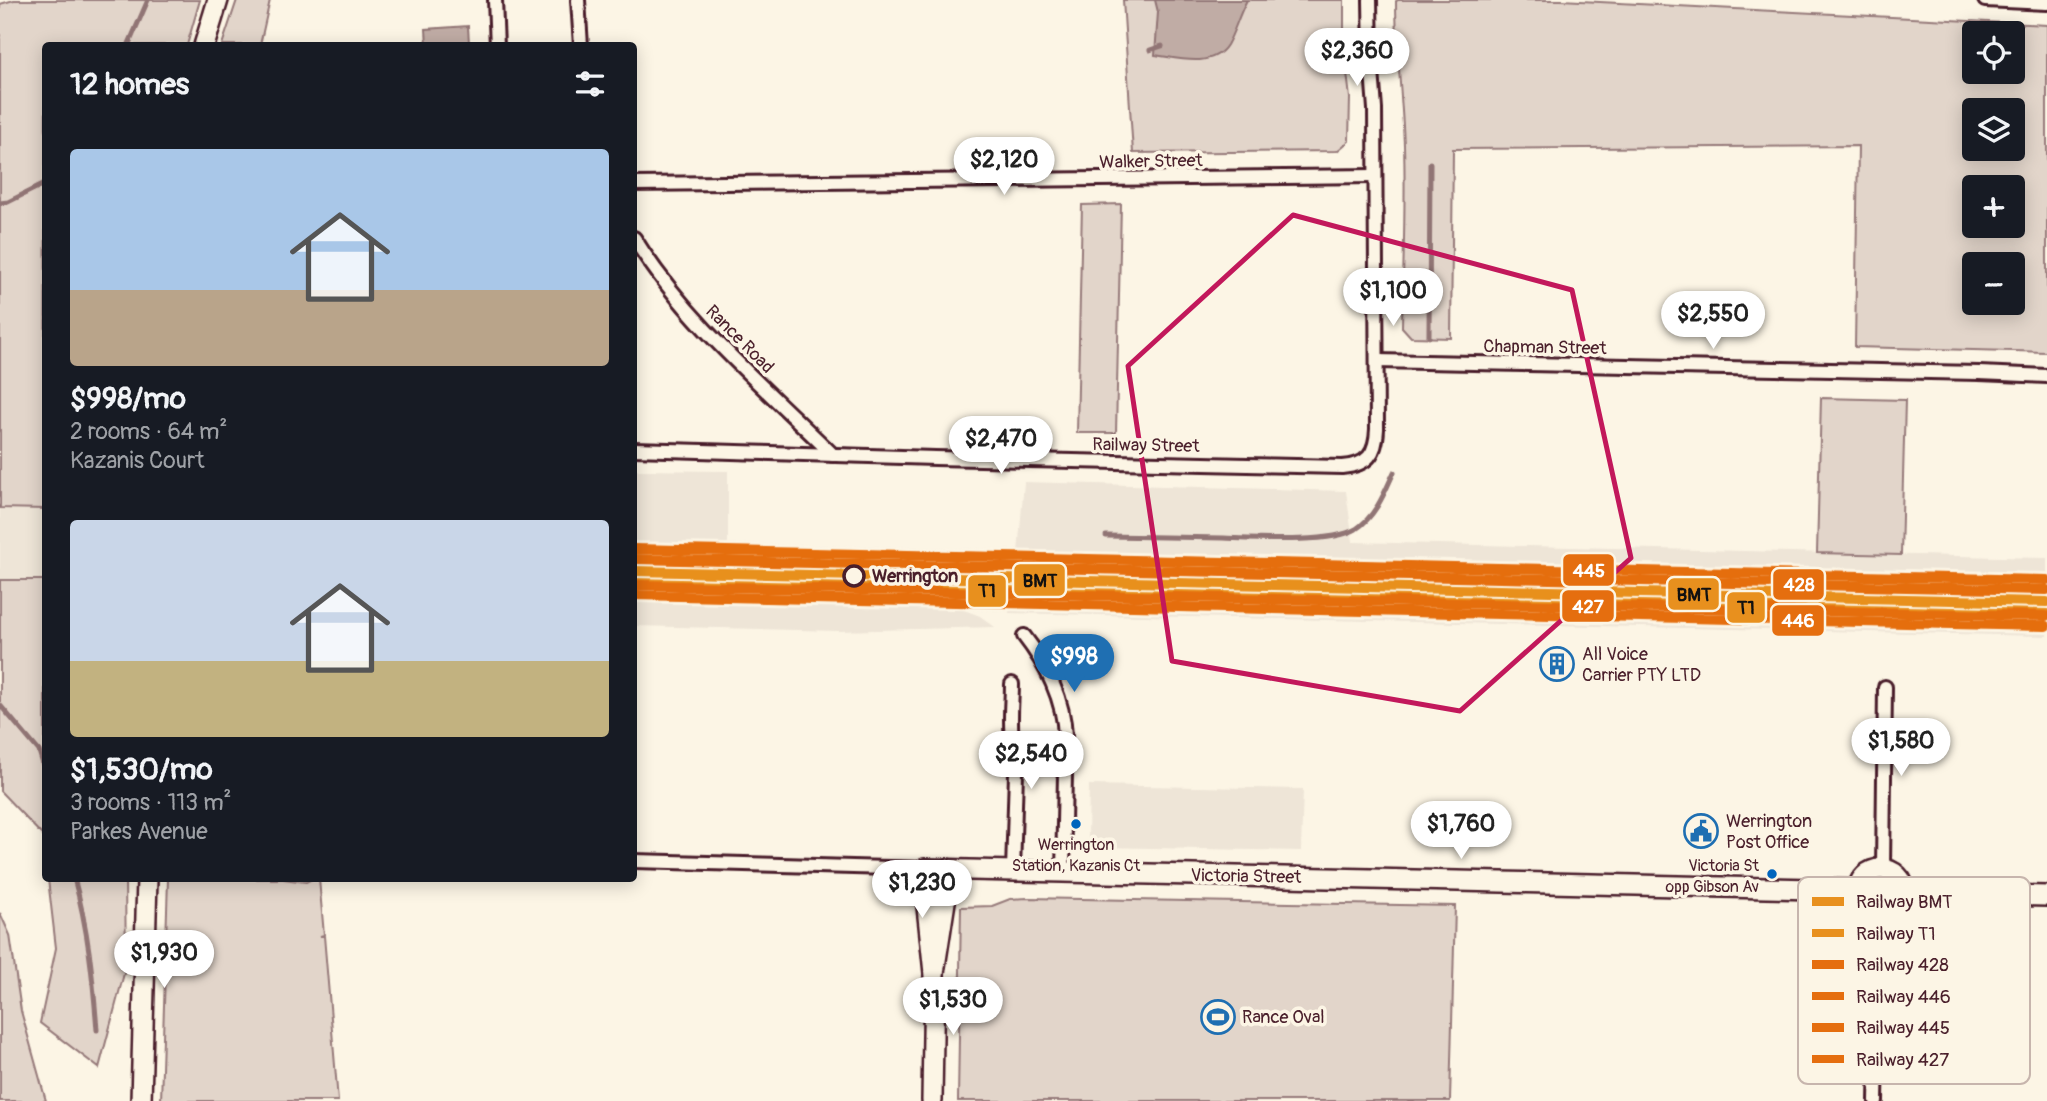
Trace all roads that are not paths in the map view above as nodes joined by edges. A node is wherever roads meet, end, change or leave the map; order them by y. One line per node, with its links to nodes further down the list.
1 (218, 0): 7 (street)
2 (495, 0): 8 (street)
3 (578, 0): 9 (street)
4 (1370, 0): 10 (street)
5 (1985, 0): 6 (street)
6 (2047, 4)
7 (205, 42)
8 (497, 42)
9 (581, 42)
10 (1375, 176): 11 (street, Walker Street); 13 (street)
11 (637, 184)
12 (637, 243): 16 (street, Rance Road)
13 (1377, 360): 14 (street, Chapman Street); 16 (street, Railway Street)
14 (2047, 376)
15 (637, 449): 16 (street, Railway Street)
16 (833, 455)
17 (1024, 636): 21 (street)
18 (1012, 684): 20 (street)
19 (1885, 687): 25 (street)
20 (1022, 762): 21 (street); 26 (street)
21 (1062, 769): 27 (street)
22 (637, 862): 23 (street, Victoria Street)
23 (925, 869): 24 (street, Victoria Street); 32 (street)
24 (947, 869): 26 (street, Victoria Street); 32 (street)
25 (1883, 869): 28 (street); 29 (street)
26 (1013, 871): 27 (street, Victoria Street)
27 (1063, 872): 31 (street, Victoria Street)
28 (1864, 877)
29 (1898, 877)
30 (147, 882): 33 (street)
31 (1798, 889)
32 (934, 973): 34 (street)
33 (141, 1101)
34 (932, 1101)

